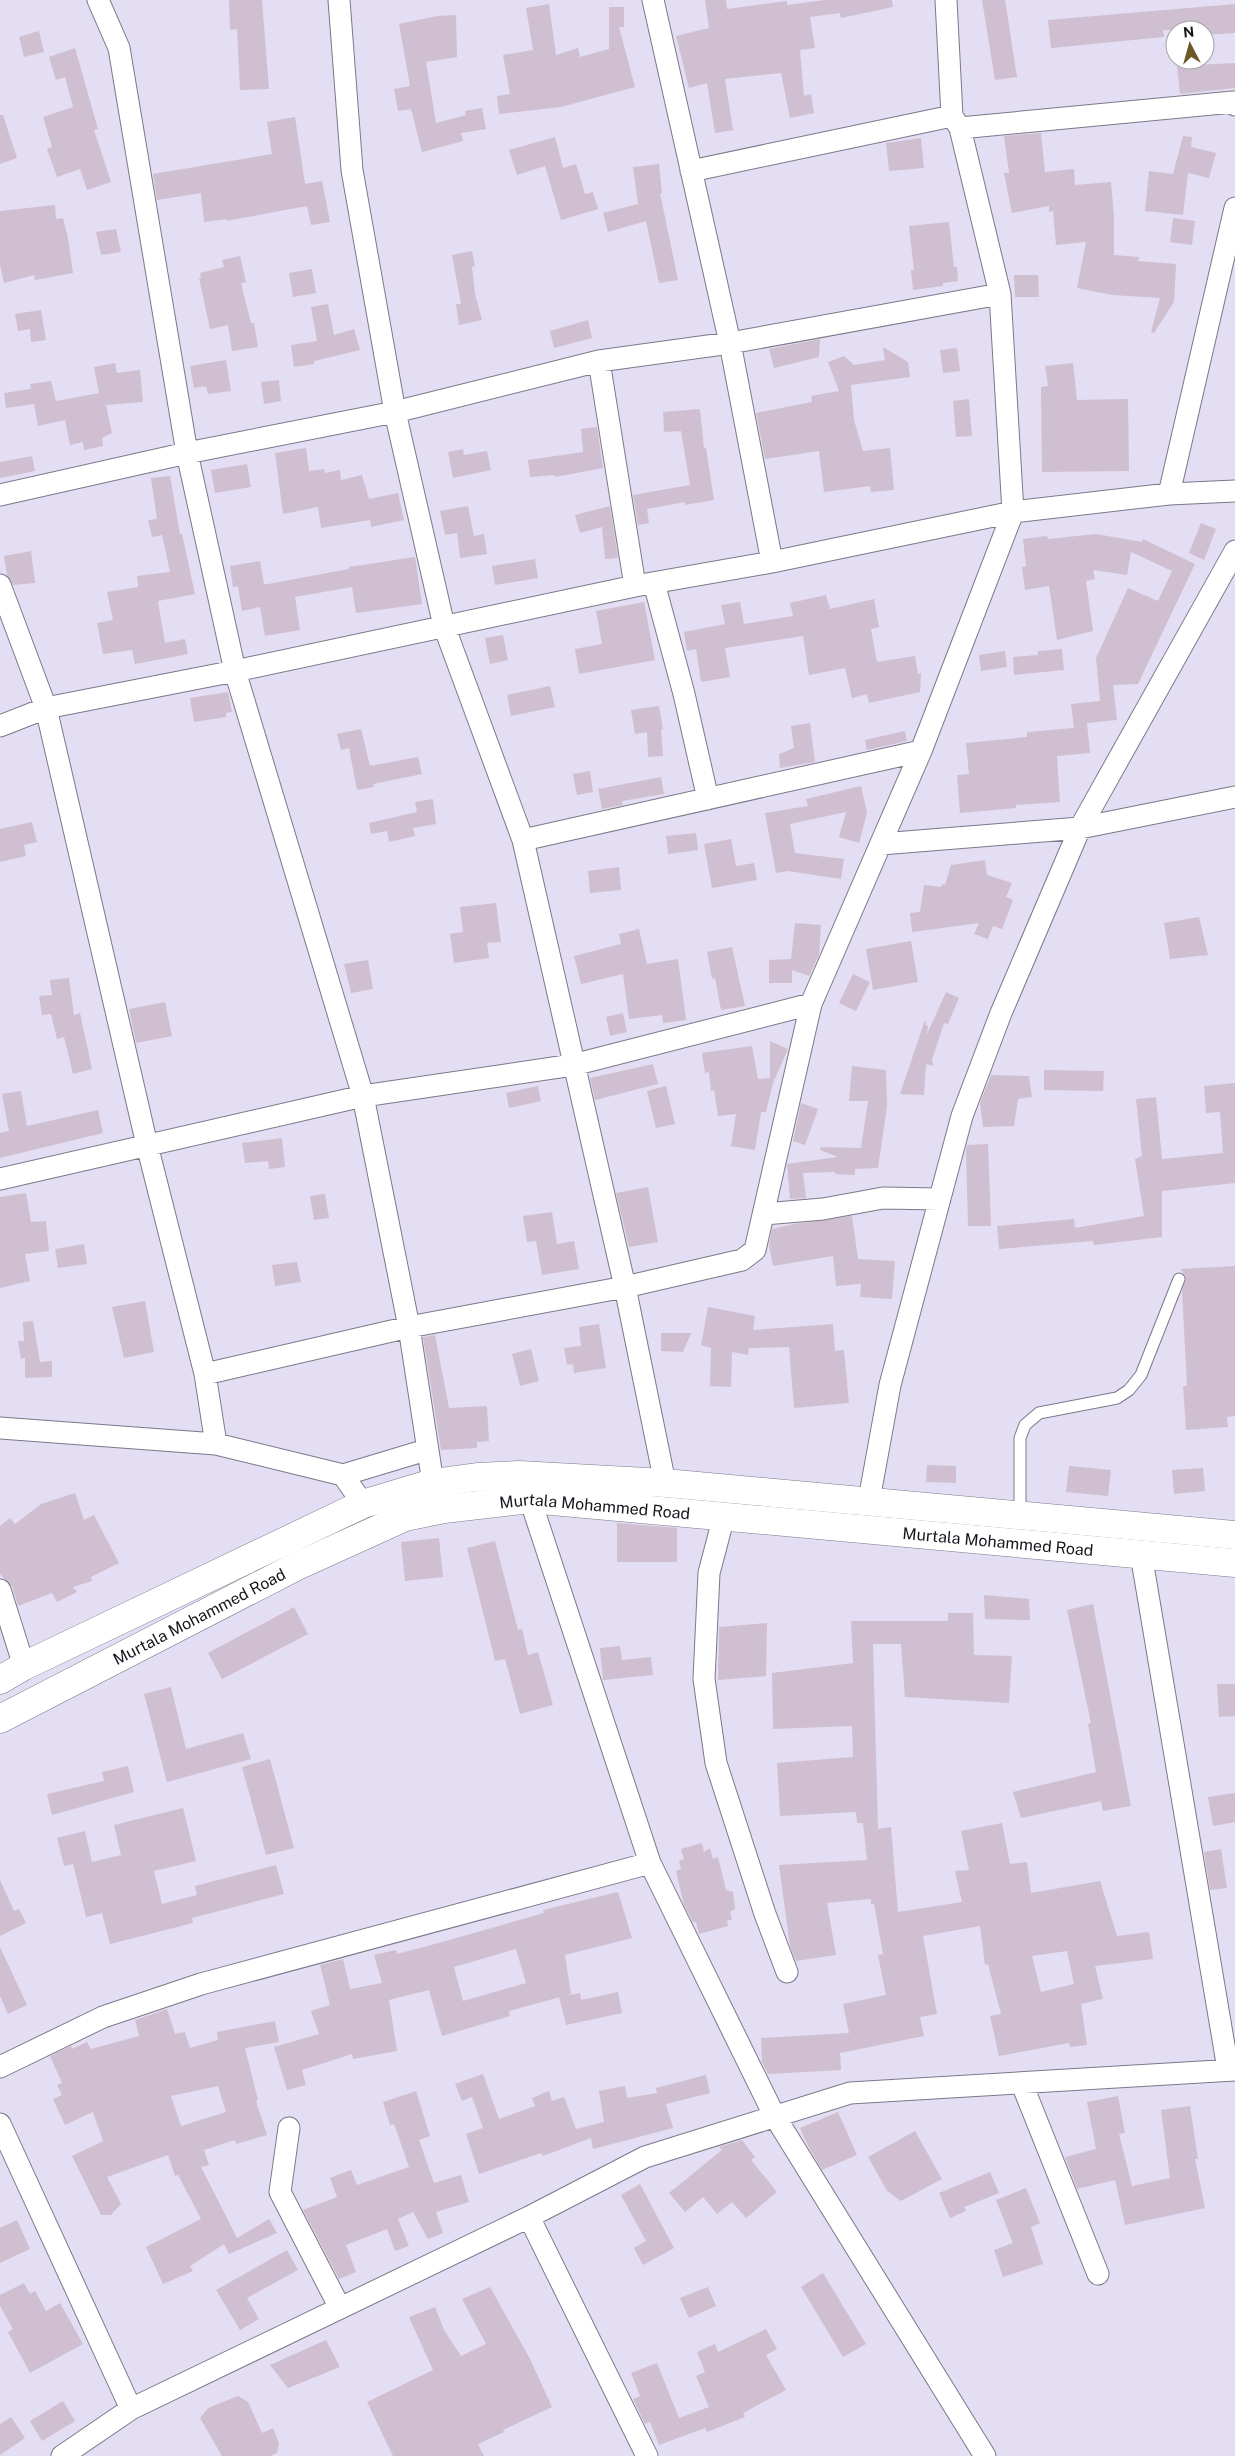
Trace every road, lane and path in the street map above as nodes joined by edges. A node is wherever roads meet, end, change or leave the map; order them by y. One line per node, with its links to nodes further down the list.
1 (98, 0): 13 (street)
2 (339, 0): 12 (street)
3 (653, 0): 7 (street)
4 (946, 0): 6 (street)
5 (1235, 105): 6 (street)
6 (956, 122): 7 (street); 9 (street)
7 (691, 171): 10 (street)
8 (1235, 208): 15 (street)
9 (1000, 294): 10 (street); 17 (street)
10 (730, 343): 11 (street); 19 (street)
11 (599, 361): 12 (street); 20 (street)
12 (395, 412): 13 (street); 22 (street)
13 (187, 453): 16 (street); 23 (street)
14 (1235, 491): 15 (street)
15 (1169, 494): 17 (street)
16 (0, 495)
17 (1013, 512): 19 (street); 26 (street)
18 (1235, 551): 29 (street)
19 (772, 562): 20 (street)
20 (645, 584): 22 (street); 28 (street)
21 (0, 585): 24 (street)
22 (444, 626): 23 (street); 30 (street)
23 (234, 671): 24 (street); 34 (street)
24 (46, 708): 25 (street); 35 (street)
25 (0, 726)
26 (921, 751): 28 (street); 31 (street)
27 (1235, 797): 29 (street)
28 (708, 799): 30 (street)
29 (1080, 828): 31 (street); 37 (street)
30 (523, 840): 33 (street)
31 (881, 844): 32 (street)
32 (811, 1004): 33 (street); 38 (street)
33 (573, 1065): 34 (street); 40 (street)
34 (363, 1096): 35 (street); 41 (street)
35 (147, 1145): 36 (street); 42 (street)
36 (0, 1179)
37 (940, 1199): 38 (street); 51 (street)
38 (764, 1214): 40 (street)
39 (1179, 1280): 53 (lane)
40 (625, 1288): 41 (street); 48 (street)
41 (409, 1327): 42 (street); 45 (street)
42 (205, 1374): 44 (street)
43 (0, 1428): 44 (street)
44 (216, 1444): 46 (street)
45 (426, 1450): 46 (street); 47 (street)
46 (343, 1475): 52 (street)
47 (433, 1483): 49 (main road, Murtala Mohammed Road); 52 (main road, Murtala Mohammed Road)
48 (665, 1483): 49 (main road, Murtala Mohammed Road); 51 (main road, Murtala Mohammed Road)
49 (583, 1491): 50 (main road, Murtala Mohammed Road); 54 (main road, Murtala Mohammed Road)
50 (530, 1499): 61 (main road, Murtala Mohammed Road); 62 (street)
51 (869, 1500): 53 (main road, Murtala Mohammed Road)
52 (363, 1504): 59 (main road, Murtala Mohammed Road)
53 (1020, 1514): 55 (main road, Murtala Mohammed Road)
54 (724, 1516): 56 (main road, Murtala Mohammed Road); 63 (street)
55 (1235, 1535)
56 (1140, 1554): 57 (main road, Murtala Mohammed Road); 65 (street)
57 (1235, 1563)
58 (0, 1590): 59 (street)
59 (24, 1666): 60 (main road, Murtala Mohammed Road)
60 (0, 1680)
61 (0, 1719)
62 (650, 1863): 64 (street); 67 (street)
63 (787, 1972)
64 (0, 2067)
65 (1232, 2070): 66 (street)
66 (1022, 2084): 67 (street); 71 (street)
67 (774, 2115): 70 (street); 76 (street)
68 (0, 2124): 73 (street)
69 (290, 2128): 72 (street)
70 (529, 2217): 72 (street); 75 (street)
71 (1098, 2274)
72 (340, 2308): 73 (street)
73 (131, 2410): 74 (street)
74 (62, 2456)
75 (648, 2456)
76 (985, 2456)

